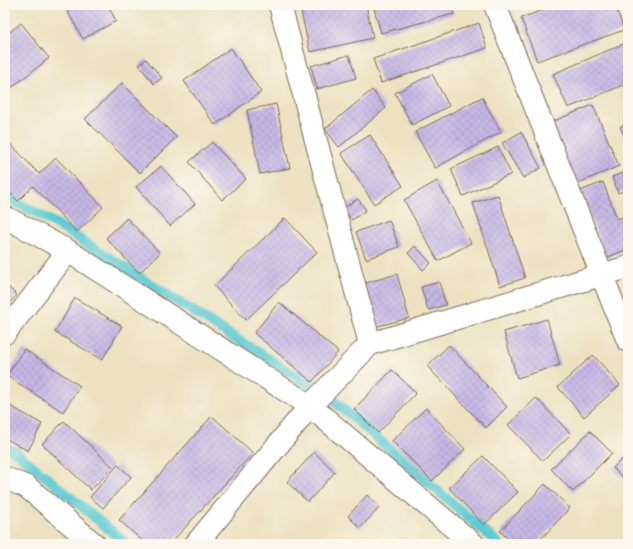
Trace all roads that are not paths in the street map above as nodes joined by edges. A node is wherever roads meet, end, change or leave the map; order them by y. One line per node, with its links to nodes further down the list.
1 (280, 5): 9 (street)
2 (494, 5): 6 (street)
3 (5, 217): 4 (street)
4 (68, 251): 7 (street); 10 (street)
5 (628, 267): 6 (street)
6 (603, 275): 8 (street); 9 (street)
7 (5, 333)
8 (628, 341)
9 (370, 344): 10 (street)
10 (310, 406): 12 (street); 14 (street)
11 (5, 478): 13 (street)
12 (450, 537): 15 (street)
13 (94, 544)
14 (196, 544)
15 (473, 544)

